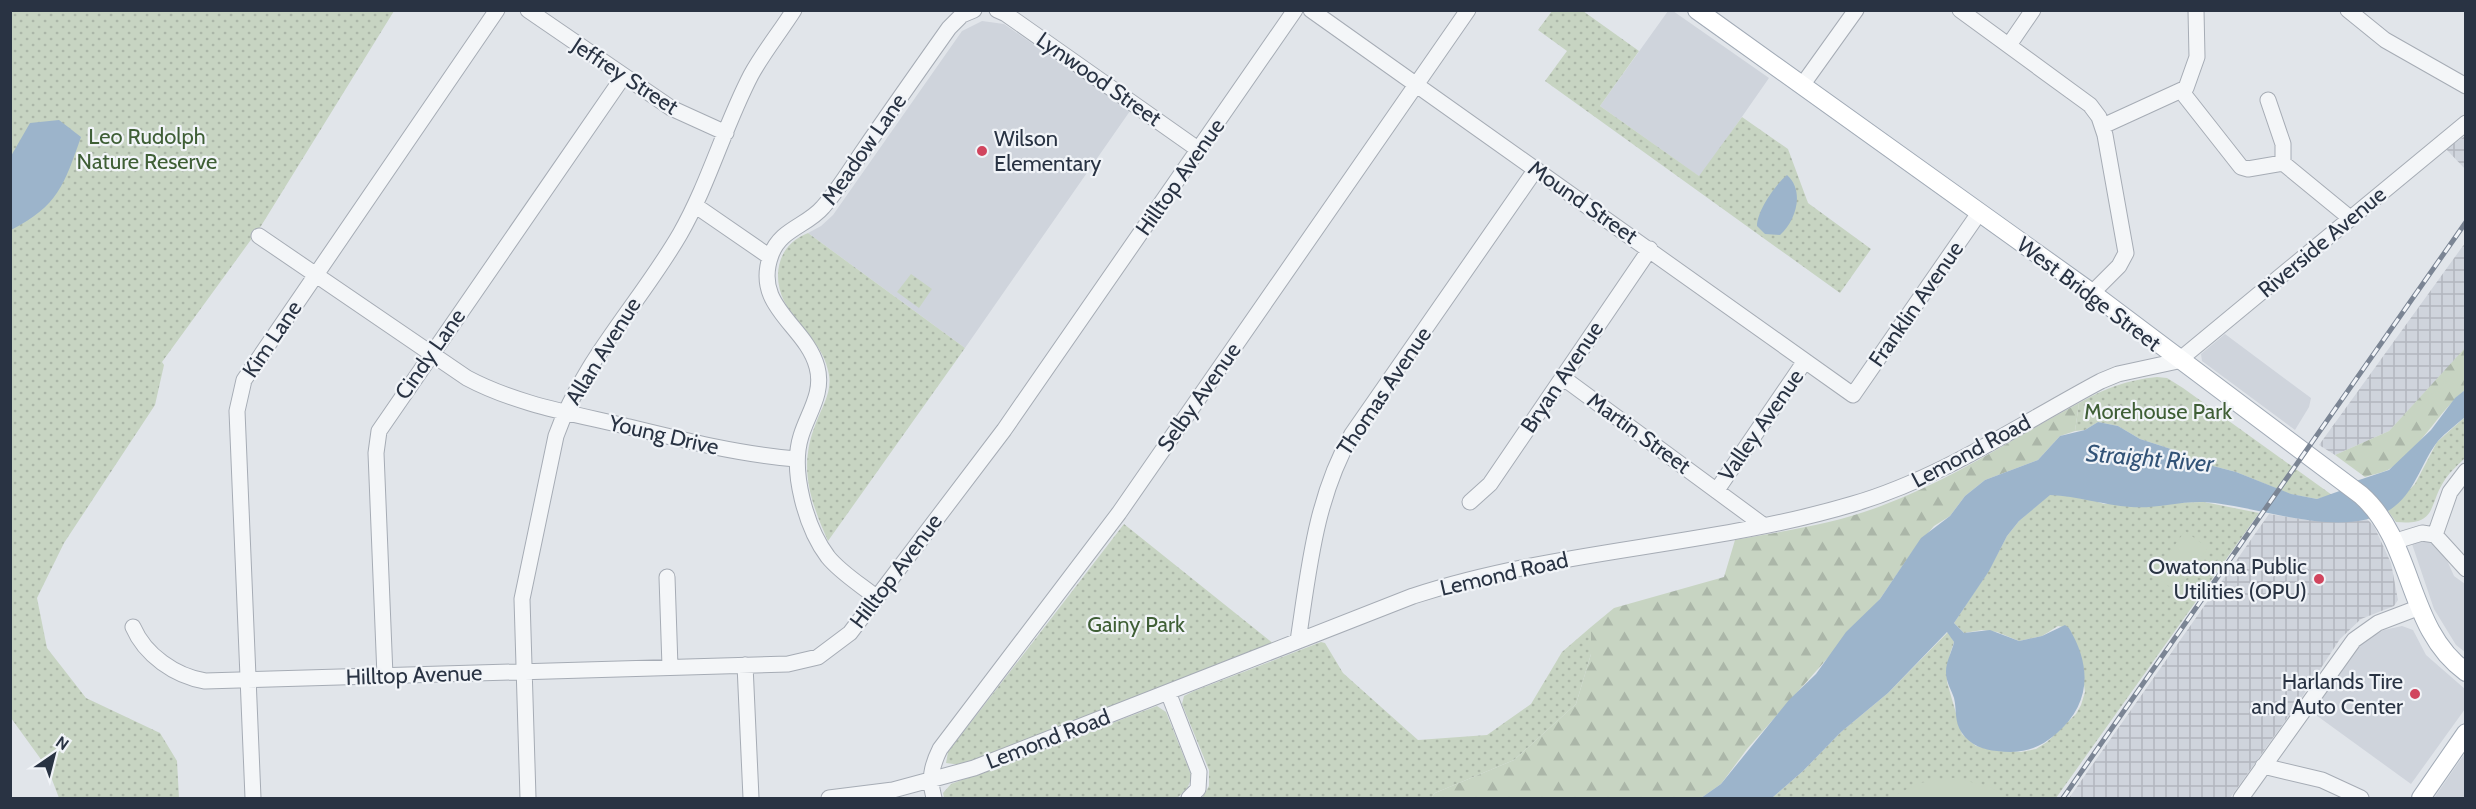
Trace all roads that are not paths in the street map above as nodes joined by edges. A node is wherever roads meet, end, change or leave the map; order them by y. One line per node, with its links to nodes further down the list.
1 (497, 10): 34 (street, Kim Lane)
2 (528, 10): 16 (street, Jeffrey Street)
3 (794, 10): 24 (street, Allan Avenue)
4 (997, 10): 25 (street, Lynwood Street)
5 (1295, 10): 25 (street, Hilltop Avenue)
6 (1311, 10): 18 (street, Mound Street)
7 (1468, 10): 18 (street, Selby Avenue)
8 (1697, 10): 17 (main road, West Bridge Street)
9 (1856, 10): 17 (street)
10 (1960, 10): 15 (street)
11 (2032, 10): 15 (street)
12 (2196, 10): 20 (street)
13 (2348, 10): 19 (street)
14 (972, 11): 33 (street, Meadow Lane)
15 (2009, 45): 23 (street)
16 (623, 77): 24 (street, Jeffrey Street); 36 (street, Cindy Lane)
17 (1803, 84): 29 (main road, West Bridge Street)
18 (1417, 85): 27 (street, Mound Street); 64 (street, Selby Avenue)
19 (2466, 86)
20 (2182, 92): 23 (street); 26 (street)
21 (2268, 100): 26 (street)
22 (2466, 123): 30 (street, Riverside Avenue)
23 (2103, 126): 35 (street)
24 (726, 133): 28 (street, Allan Avenue)
25 (1199, 150): 51 (street, Hilltop Avenue)
26 (2283, 164): 30 (street)
27 (1536, 169): 32 (street, Mound Street); 54 (street, Thomas Avenue)
28 (696, 206): 33 (street); 41 (street, Allan Avenue)
29 (1979, 213): 35 (main road, West Bridge Street); 40 (street, Franklin Avenue)
30 (2350, 218): 38 (street, Riverside Avenue)
31 (259, 236): 34 (street, Young Drive)
32 (1650, 249): 37 (street, Mound Street); 39 (street, Bryan Avenue)
33 (770, 257): 42 (street)
34 (316, 275): 36 (street, Young Drive); 60 (street, Kim Lane)
35 (2092, 293): 38 (main road, West Bridge Street)
36 (431, 353): 41 (street, Young Drive); 59 (street, Cindy Lane)
37 (1805, 361): 40 (street, Mound Street); 44 (street, Valley Avenue)
38 (2178, 361): 46 (street, Lemond Road); 47 (main road, West Bridge Street)
39 (1562, 377): 44 (street, Martin Street); 45 (street, Bryan Avenue)
40 (1853, 395)
41 (565, 412): 42 (street, Young Drive); 57 (street, Allan Avenue)
42 (796, 459): 51 (street)
43 (2466, 471): 48 (street)
44 (1717, 490): 46 (street, Martin Street)
45 (1470, 502)
46 (1762, 525): 54 (street, Lemond Road)
47 (2391, 533): 48 (street); 52 (main road, West Bridge Street)
48 (2435, 535): 49 (street)
49 (2466, 569)
50 (667, 577): 56 (street)
51 (877, 598): 55 (street, Hilltop Avenue)
52 (2420, 607): 58 (main road, West Bridge Street); 63 (street)
53 (133, 627): 60 (street, Hilltop Avenue)
54 (1298, 641): 61 (street, Lemond Road)
55 (745, 665): 56 (street, Hilltop Avenue); 67 (street)
56 (670, 668): 57 (street, Hilltop Avenue)
57 (523, 672): 59 (street, Hilltop Avenue); 66 (street, Allan Avenue)
58 (2466, 672)
59 (385, 676): 60 (street, Hilltop Avenue)
60 (248, 680): 65 (street, Kim Lane)
61 (1168, 692): 64 (street, Lemond Road); 70 (street)
62 (2466, 733): 73 (main road)
63 (2263, 766): 71 (street); 72 (street)
64 (930, 781): 68 (street, Lemond Road); 69 (street)
65 (253, 798)
66 (528, 798)
67 (751, 798)
68 (829, 798)
69 (934, 798)
70 (1190, 798)
71 (2241, 798)
72 (2361, 798)
73 (2421, 798)

